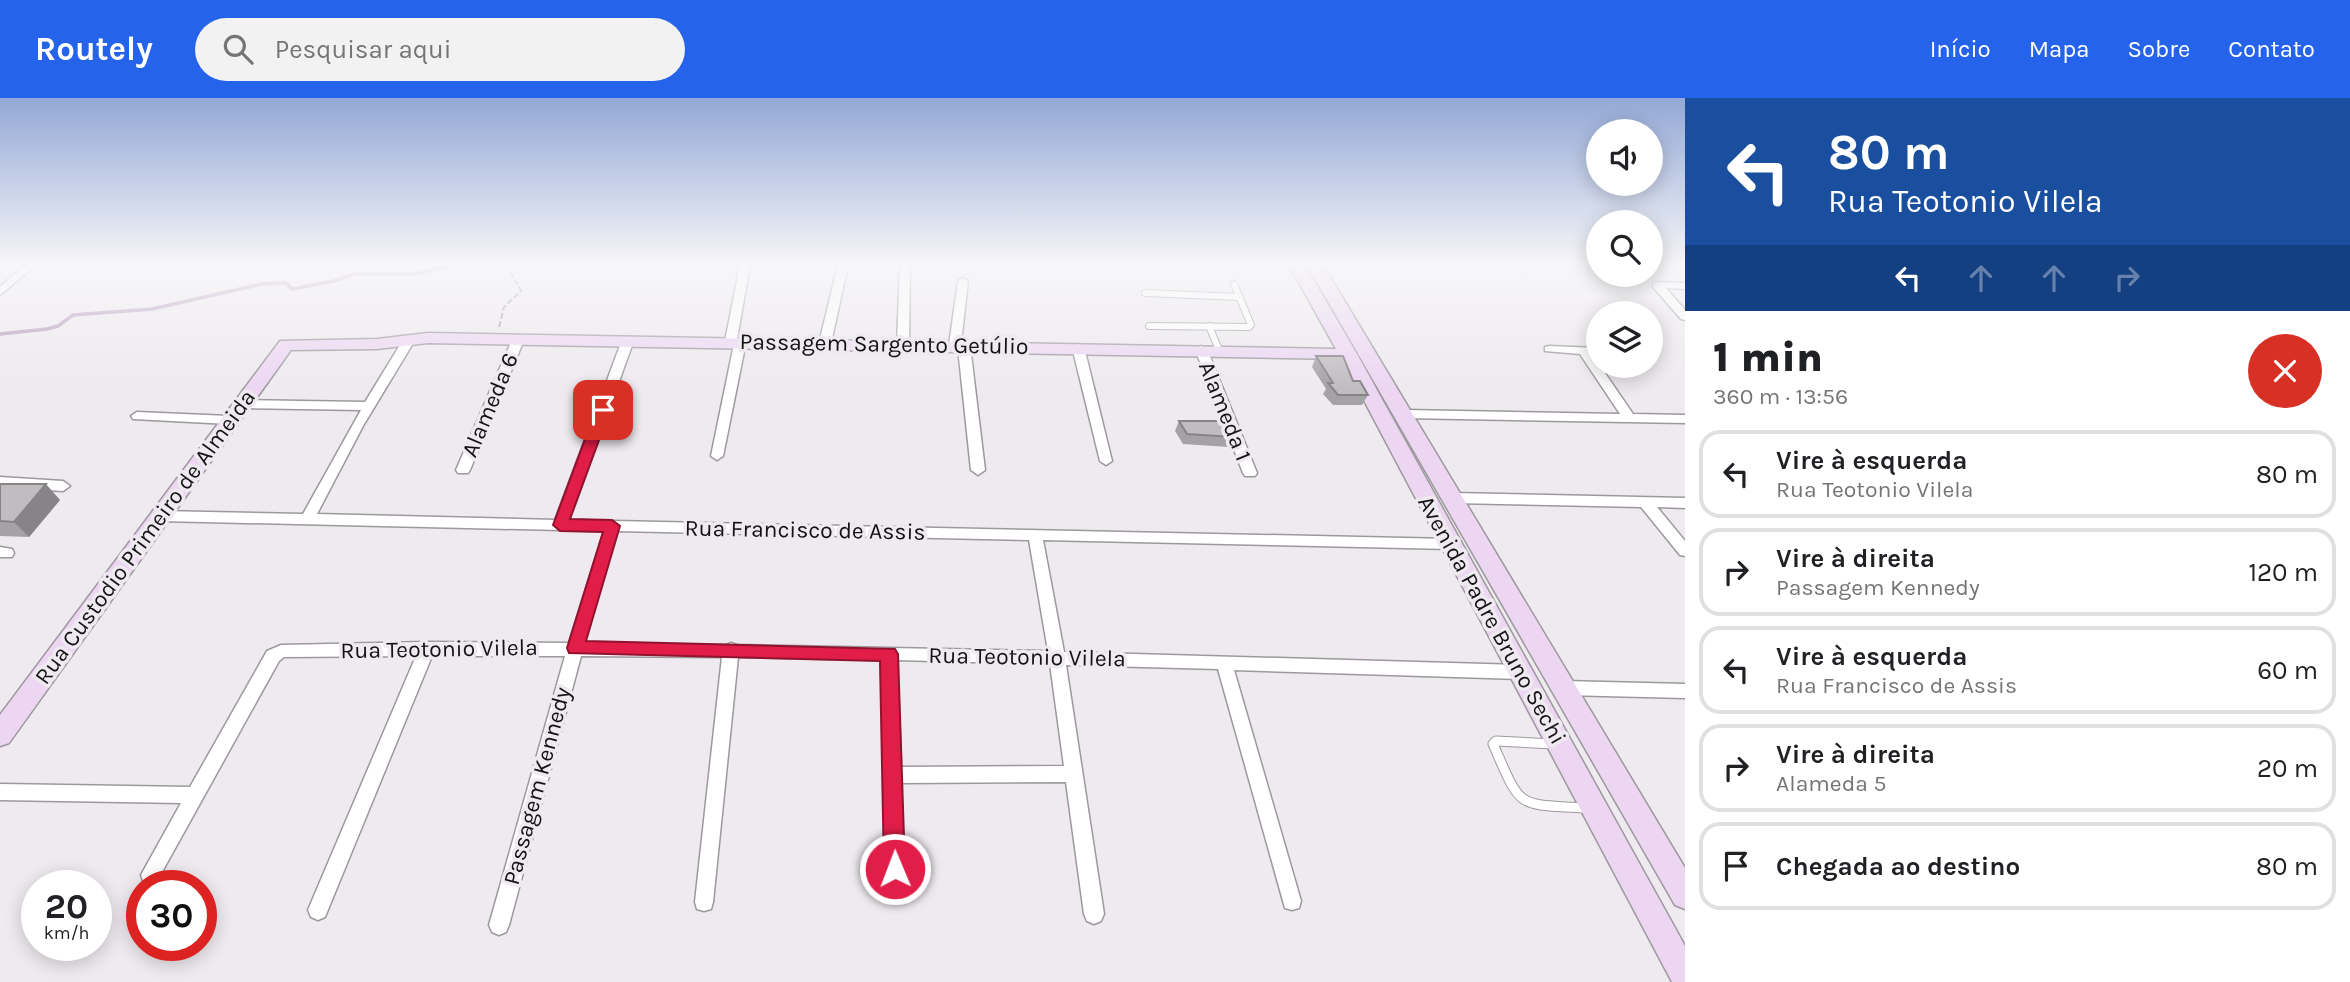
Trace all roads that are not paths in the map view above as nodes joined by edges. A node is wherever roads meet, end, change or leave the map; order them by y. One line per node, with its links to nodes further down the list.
1 (740, 306): 13 (street)
2 (833, 306): 15 (street)
3 (904, 306): 16 (street)
4 (962, 306): 17 (street)
5 (1243, 306): 9 (lane)
6 (1321, 306): 23 (street, Avenida Padre Bruno Sechi)
7 (1340, 306): 26 (street, Avenida Padre Bruno Sechi)
8 (1149, 326): 9 (lane)
9 (1209, 326): 20 (lane)
10 (409, 340): 11 (street, Passagem Sargento Getúlio); 14 (street, Passagem Sargento Getúlio); 24 (street)
11 (518, 340): 12 (street, Passagem Sargento Getúlio); 32 (street, Alameda 6)
12 (628, 340): 13 (street, Passagem Sargento Getúlio); 42 (street)
13 (736, 342): 15 (street, Passagem Sargento Getúlio); 30 (street)
14 (293, 343): 25 (street, Rua Custodio Primeiro de Almeida)
15 (825, 343): 16 (street, Passagem Sargento Getúlio)
16 (903, 344): 17 (street, Passagem Sargento Getúlio)
17 (960, 346): 18 (street, Passagem Sargento Getúlio); 33 (street)
18 (1078, 347): 20 (street, Passagem Sargento Getúlio); 31 (street)
19 (1549, 349): 21 (street)
20 (1210, 350): 23 (street, Passagem Sargento Getúlio); 34 (street, Alameda 1)
21 (1583, 350): 22 (street); 28 (street)
22 (1586, 350)
23 (1348, 354): 45 (street, Avenida Padre Bruno Sechi)
24 (369, 406): 25 (street); 41 (street)
25 (235, 412): 27 (street); 40 (street, Rua Custodio Primeiro de Almeida)
26 (1405, 414): 28 (street); 37 (street, Avenida Padre Bruno Sechi)
27 (138, 416)
28 (1629, 418): 29 (street)
29 (1685, 419)
30 (717, 456)
31 (1105, 461)
32 (463, 470)
33 (978, 470)
34 (1250, 473)
35 (0, 482): 36 (street)
36 (63, 486)
37 (1453, 498): 38 (street); 54 (street, Avenida Padre Bruno Sechi)
38 (1646, 502): 39 (street); 46 (street)
39 (1685, 503)
40 (160, 516): 41 (street, Rua Francisco de Assis); 56 (street, Rua Custodio Primeiro de Almeida)
41 (307, 520): 42 (street, Rua Francisco de Assis)
42 (560, 525): 43 (street, Rua Francisco de Assis)
43 (612, 526): 44 (street, Rua Francisco de Assis); 48 (street, Passagem Kennedy)
44 (1035, 535): 45 (street, Rua Francisco de Assis); 51 (street)
45 (1450, 544): 53 (street, Avenida Padre Bruno Sechi)
46 (1685, 551)
47 (427, 648): 48 (street, Rua Teotonio Vilela); 61 (street, Rua Teotonio Vilela); 68 (street)
48 (575, 648): 49 (street, Rua Teotonio Vilela); 70 (street, Passagem Kennedy)
49 (731, 649): 50 (street, Rua Teotonio Vilela); 67 (street)
50 (889, 654): 51 (street, Rua Teotonio Vilela); 59 (street)
51 (1057, 656): 52 (street, Rua Teotonio Vilela); 58 (street)
52 (1224, 663): 53 (street, Rua Teotonio Vilela); 66 (street)
53 (1520, 672): 57 (street, Avenida Padre Bruno Sechi)
54 (1563, 688): 55 (street); 65 (street, Avenida Padre Bruno Sechi)
55 (1685, 691)
56 (0, 735)
57 (1560, 744): 62 (street, Avenida Padre Bruno Sechi); 62 (lane)
58 (1074, 774): 59 (street); 69 (street)
59 (892, 775): 64 (street)
60 (0, 792): 61 (street)
61 (195, 795): 63 (street)
62 (1594, 808): 71 (street, Avenida Padre Bruno Sechi)
63 (153, 870)
64 (896, 892)
65 (1685, 895)
66 (1292, 901)
67 (704, 902)
68 (317, 910)
69 (1094, 914)
70 (499, 925)
71 (1685, 976)

